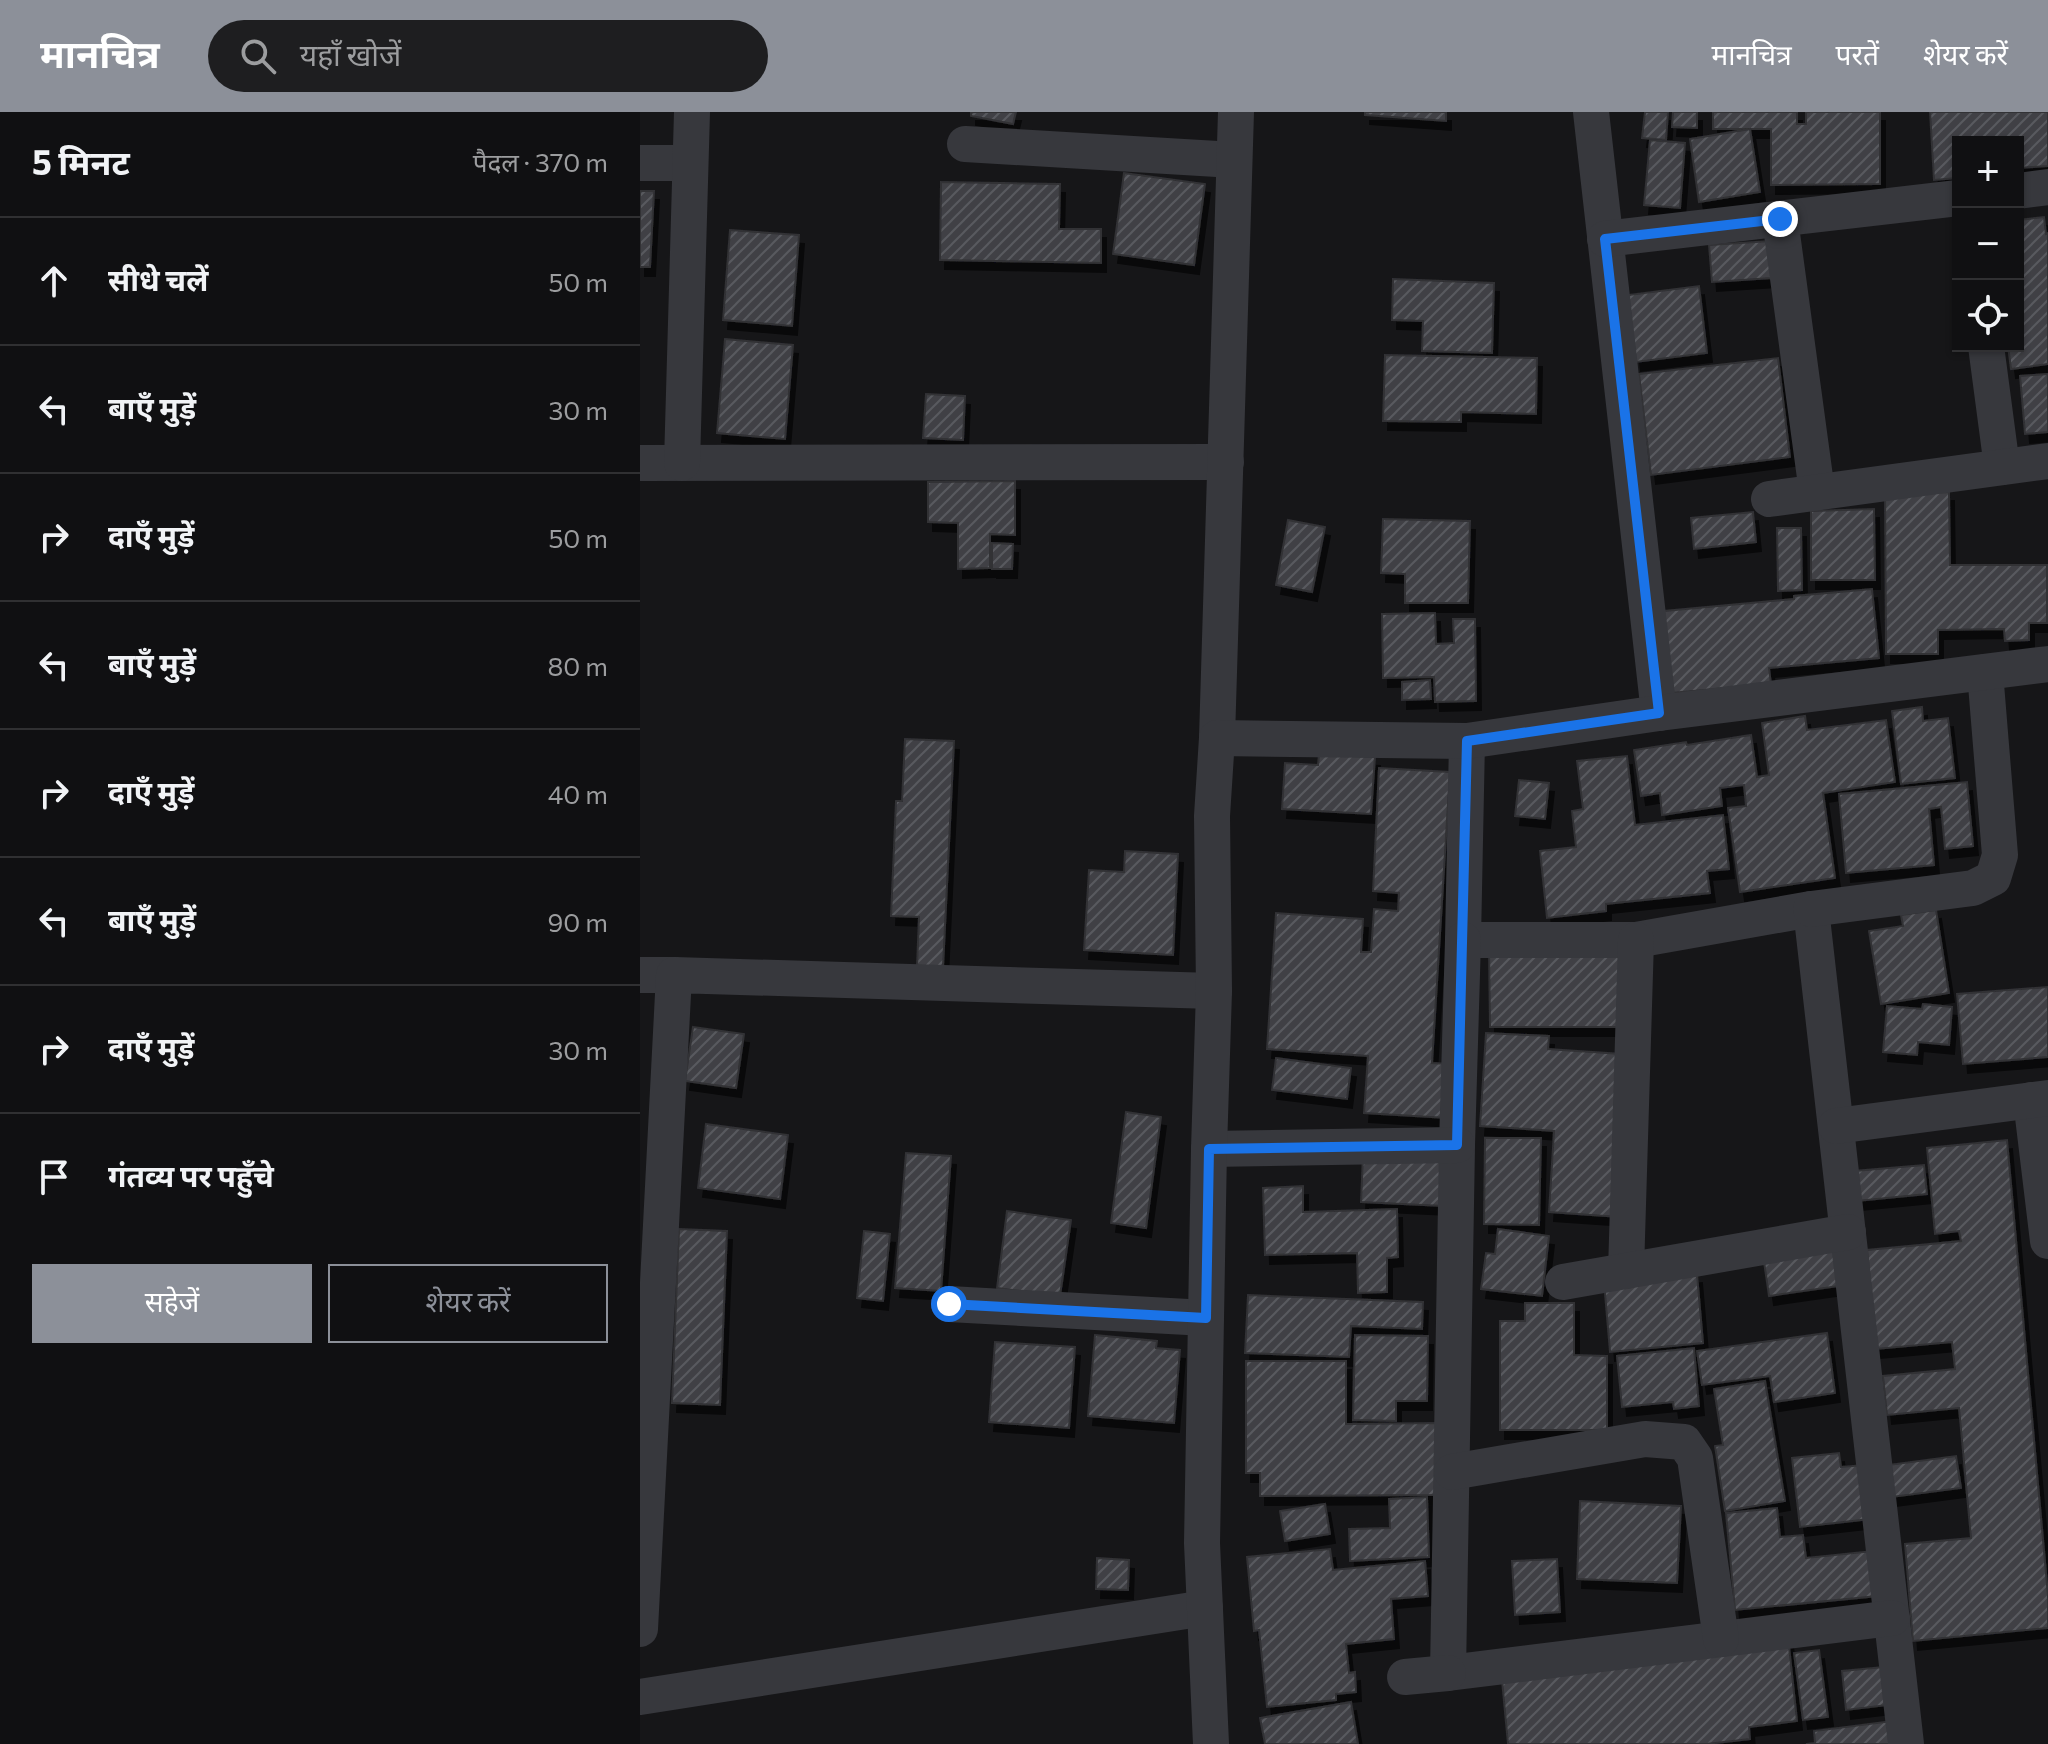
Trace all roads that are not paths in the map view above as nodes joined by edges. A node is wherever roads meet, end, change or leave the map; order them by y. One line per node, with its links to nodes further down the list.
1 (692, 112): 7 (street)
2 (1236, 112): 5 (street)
3 (1591, 112): 12 (street)
4 (965, 144): 5 (street)
5 (1234, 160): 15 (street)
6 (640, 163): 7 (street)
7 (690, 163): 17 (street)
8 (2048, 187): 9 (street)
9 (2024, 190)
10 (1952, 199): 11 (street)
11 (1780, 219): 12 (street); 19 (street)
12 (1605, 239): 23 (street)
13 (1987, 352): 18 (street)
14 (2048, 461): 18 (street)
15 (1226, 462): 17 (street); 24 (street)
16 (640, 463): 17 (street)
17 (682, 463)
18 (2002, 467): 19 (street)
19 (1817, 492): 20 (street)
20 (1769, 499)
21 (2048, 664): 22 (street)
22 (1985, 672): 23 (street); 26 (street)
23 (1659, 713): 25 (street)
24 (1217, 738): 25 (street); 30 (street)
25 (1467, 741): 27 (street)
26 (1811, 909): 28 (street); 33 (street)
27 (1463, 940): 28 (street); 34 (street)
28 (1636, 940): 38 (street)
29 (657, 975): 30 (street); 32 (street)
30 (1214, 991): 35 (street)
31 (2039, 1099): 33 (street); 37 (street)
32 (653, 1113): 45 (street)
33 (1836, 1126): 36 (street)
34 (1457, 1145): 35 (street); 42 (street)
35 (1209, 1149): 41 (street)
36 (1848, 1232): 38 (street); 44 (street)
37 (2048, 1241)
38 (1626, 1271): 39 (street)
39 (1563, 1282)
40 (949, 1304): 41 (street)
41 (1206, 1318): 43 (street)
42 (1452, 1472): 46 (street); 47 (street)
43 (1205, 1608): 49 (street); 50 (street)
44 (1892, 1618): 46 (street); 51 (street)
45 (640, 1629)
46 (1721, 1639): 47 (street)
47 (1448, 1673): 48 (street)
48 (1405, 1677)
49 (640, 1697)
50 (1211, 1744)
51 (1906, 1744)

